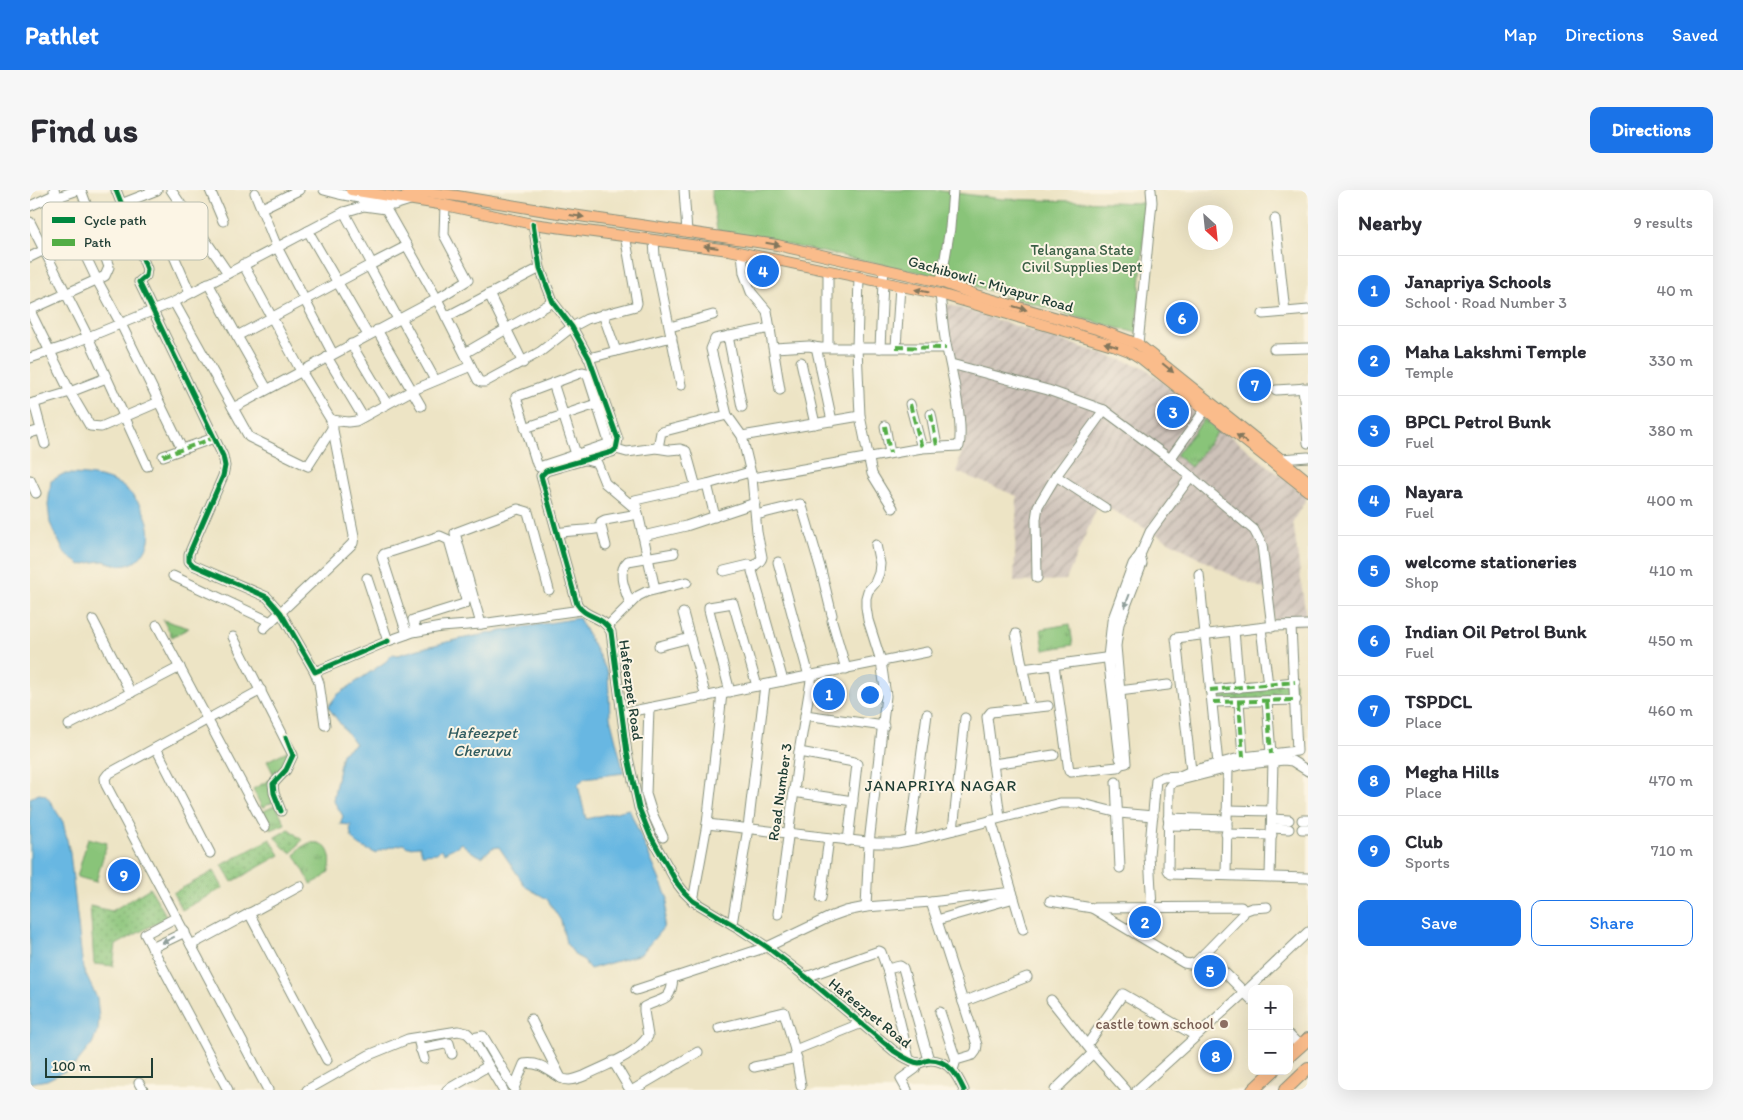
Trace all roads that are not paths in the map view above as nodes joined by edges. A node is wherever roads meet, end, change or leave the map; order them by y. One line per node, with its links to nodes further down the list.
1 (79, 190): 14 (street); 16 (street)
2 (116, 190): 17 (street)
3 (157, 190): 18 (street)
4 (171, 190): 19 (street)
5 (210, 190): 25 (street)
6 (299, 190): 22 (street)
7 (324, 190): 15 (street)
8 (351, 190): 15 (main road)
9 (684, 190): 29 (street)
10 (953, 190): 53 (street)
11 (1151, 190): 88 (street)
12 (418, 191): 15 (main road, Gachibowli - Miyapur Road); 29 (main road, Gachibowli - Miyapur Road, one-way to 29)
13 (256, 193): 22 (street)
14 (56, 194): 21 (street)
15 (407, 197): 20 (main road)
16 (84, 202)
17 (120, 202)
18 (126, 202)
19 (179, 202)
20 (445, 205): 27 (main road); 61 (street)
21 (30, 206)
22 (262, 208): 35 (street)
23 (344, 212): 28 (street); 34 (street); 45 (street)
24 (1275, 219): 69 (street)
25 (223, 221)
26 (30, 222): 33 (street)
27 (533, 224): 30 (main road); 46 (street)
28 (308, 231): 35 (street); 55 (street)
29 (687, 232): 47 (main road, Gachibowli - Miyapur Road, one-way to 47)
30 (625, 235): 31 (main road); 70 (street)
31 (654, 240): 37 (main road, one-way to 31); 78 (street)
32 (208, 244): 49 (street)
33 (42, 246)
34 (407, 246): 45 (street); 61 (street)
35 (277, 247): 44 (street); 62 (street)
36 (42, 251): 38 (street)
37 (742, 253): 48 (main road); 80 (street)
38 (30, 257)
39 (49, 260): 58 (street)
40 (87, 260): 51 (street)
41 (106, 260): 51 (street)
42 (143, 260): 66 (street)
43 (176, 260): 57 (street)
44 (243, 264): 49 (street); 73 (street)
45 (371, 265): 55 (street); 74 (street)
46 (540, 268): 59 (street); 64 (street)
47 (884, 270): 52 (street); 53 (main road, Gachibowli - Miyapur Road)
48 (828, 271): 50 (main road); 91 (street)
49 (228, 273): 54 (street)
50 (859, 277): 52 (main road); 92 (street)
51 (97, 280): 58 (street); 76 (street)
52 (882, 282): 56 (main road); 93 (street)
53 (940, 282): 65 (main road, Gachibowli - Miyapur Road)
54 (208, 283): 57 (street); 83 (street)
55 (338, 283): 62 (street); 82 (street)
56 (900, 286): 60 (main road, one-way to 56); 89 (street)
57 (190, 293): 63 (street)
58 (66, 294): 68 (street); 85 (street)
59 (488, 294): 75 (street); 79 (street)
60 (940, 294): 65 (main road); 94 (street)
61 (437, 299): 74 (street); 75 (street)
62 (305, 300): 73 (street); 100 (street)
63 (174, 302): 66 (street); 125 (street)
64 (553, 302): 77 (street); 79 (street)
65 (991, 304): 88 (main road, Gachibowli - Miyapur Road, one-way to 88); 127 (main road, one-way to 65)
66 (153, 310): 76 (street); 142 (street)
67 (1308, 310): 69 (street)
68 (30, 311): 98 (street)
69 (1285, 312): 71 (street)
70 (603, 314): 77 (street); 97 (street)
71 (1263, 314)
72 (713, 315): 78 (street)
73 (272, 317): 83 (street); 107 (street)
74 (400, 318): 81 (street); 109 (street)
75 (446, 318): 99 (street)
76 (121, 324): 85 (street); 118 (street)
77 (572, 327): 102 (street); 103 (street)
78 (670, 327): 86 (street)
79 (506, 328): 99 (street); 103 (street)
80 (771, 328): 84 (street); 90 (street)
81 (377, 330): 82 (street); 114 (street)
82 (368, 335): 87 (street)
83 (237, 336): 113 (street)
84 (728, 336): 124 (street); 130 (street)
85 (88, 337): 98 (street); 108 (street)
86 (672, 337): 97 (street); 111 (street)
87 (351, 344): 100 (street); 121 (street)
88 (1138, 344): 157 (main road, Gachibowli - Miyapur Road, one-way to 157)
89 (896, 347): 93 (street); 94 (street)
90 (774, 348): 91 (street); 115 (street)
91 (823, 348): 92 (street); 134 (street)
92 (857, 348): 93 (street); 131 (street)
93 (880, 348)
94 (946, 348): 105 (street)
95 (1308, 348): 96 (street)
96 (1274, 350)
97 (616, 351): 102 (street)
98 (49, 352): 101 (street); 117 (street)
99 (465, 352): 106 (street)
100 (330, 355): 107 (street); 133 (street)
101 (30, 358)
102 (589, 358): 119 (street)
103 (523, 362): 106 (street)
104 (801, 362): 136 (street)
105 (951, 364): 126 (street); 146 (street)
106 (471, 366): 109 (street)
107 (301, 371): 113 (street); 135 (street)
108 (106, 378): 117 (street); 132 (street)
109 (436, 380): 114 (street)
110 (553, 383): 119 (street); 128 (street); 138 (street)
111 (681, 385)
112 (1306, 388): 116 (street); 144 (street)
113 (267, 389): 125 (street)
114 (411, 390): 121 (street); 123 (street)
115 (780, 390)
116 (1276, 390)
117 (70, 392): 120 (street); 132 (street)
118 (160, 402): 132 (street); 149 (street)
119 (601, 402): 128 (street); 143 (street)
120 (32, 403): 139 (street)
121 (387, 404): 133 (street)
122 (910, 404): 148 (street)
123 (421, 406)
124 (742, 407)
125 (233, 408): 135 (street)
126 (1104, 410): 156 (street); 161 (street)
127 (1205, 410): 156 (street); 167 (main road, one-way to 127)
128 (563, 414): 138 (street); 152 (street)
129 (931, 414): 146 (street)
130 (727, 415): 141 (street); 147 (street)
131 (860, 416): 134 (street); 154 (street)
132 (125, 417): 159 (street)
133 (363, 417): 135 (street)
134 (832, 421): 136 (street)
135 (332, 424): 194 (street)
136 (815, 424): 141 (street)
137 (885, 426): 151 (street)
138 (525, 428): 152 (street)
139 (41, 430): 140 (street); 145 (street)
140 (30, 433)
141 (742, 436): 160 (street)
142 (214, 438): 149 (street); 194 (street)
143 (613, 438): 150 (street); 152 (street)
144 (1308, 442)
145 (45, 444)
146 (937, 446): 148 (street)
147 (658, 448): 150 (street); 166 (street)
148 (922, 448): 151 (street)
149 (182, 449): 153 (street)
150 (616, 449): 158 (street)
151 (890, 453): 154 (street)
152 (576, 454)
153 (162, 456)
154 (868, 456): 160 (street); 170 (street)
155 (1308, 457): 157 (street)
156 (1170, 459): 162 (street)
157 (1280, 459): 164 (main road, Gachibowli - Miyapur Road)
158 (585, 460): 172 (street); 176 (street)
159 (148, 466)
160 (751, 475): 165 (street); 169 (street)
161 (1056, 476): 171 (street); 188 (street)
162 (1191, 476): 202 (street); 214 (street)
163 (30, 480): 168 (street)
164 (1308, 481)
165 (707, 484): 166 (street); 174 (street)
166 (696, 487): 172 (street)
167 (1308, 491)
168 (36, 493)
169 (755, 503): 173 (street); 174 (street)
170 (893, 508)
171 (1105, 508)
172 (638, 512): 175 (street); 177 (street)
173 (756, 515): 183 (street); 218 (street)
174 (715, 517): 177 (street)
175 (601, 528): 176 (street); 179 (street)
176 (557, 533): 193 (street)
177 (643, 536): 181 (street)
178 (876, 545): 215 (street)
179 (606, 546)
180 (674, 553): 181 (street)
181 (648, 557): 191 (street); 192 (street)
182 (778, 562): 221 (street)
183 (754, 566): 184 (street); 222 (street)
184 (724, 571)
185 (1199, 574): 208 (street)
186 (173, 576): 194 (street)
187 (367, 578): 211 (street)
188 (1037, 578)
189 (687, 582): 191 (street)
190 (549, 590): 197 (street)
191 (654, 590): 192 (street)
192 (630, 603): 200 (street)
193 (581, 610): 197 (street); 200 (street, Hafeezpet Road)
194 (280, 612): 220 (street)
195 (683, 613): 210 (street)
196 (93, 620): 232 (street)
197 (482, 624): 204 (street)
198 (157, 625): 217 (street)
199 (1308, 625): 201 (street)
200 (608, 626): 241 (street, Hafeezpet Road)
201 (1291, 626): 202 (street); 223 (street)
202 (1272, 627): 203 (street)
203 (1262, 628): 205 (street); 225 (street)
204 (416, 631): 206 (street); 206 (street)
205 (1234, 631): 208 (street); 227 (street)
206 (407, 634): 211 (street)
207 (1016, 634): 219 (street)
208 (1205, 634): 230 (street); 258 (street)
209 (233, 637): 228 (street)
210 (690, 638): 212 (street); 233 (street)
211 (388, 641): 220 (street)
212 (659, 646)
213 (927, 652): 215 (street)
214 (1112, 657): 216 (street); 229 (street); 255 (street)
215 (882, 661): 218 (street); 248 (street)
216 (1054, 665): 219 (street); 255 (street)
217 (180, 667): 232 (street); 245 (street)
218 (846, 668): 221 (street)
219 (1023, 669): 234 (street)
220 (315, 672): 247 (street)
221 (811, 676): 222 (street); 243 (street, Road Number 3)
222 (783, 681): 226 (street)
223 (1295, 682): 225 (street); 235 (street)
224 (1168, 685): 229 (street)
225 (1268, 685): 227 (street)
226 (761, 686): 231 (street); 231 (street); 274 (street)
227 (1239, 688): 230 (street)
228 (261, 690): 245 (street); 262 (street)
229 (1119, 690): 255 (street)
230 (1210, 690): 237 (street)
231 (726, 692): 233 (street); 270 (street)
232 (131, 693): 246 (street)
233 (706, 697): 240 (street)
234 (1029, 700)
235 (1296, 700): 236 (street); 253 (street)
236 (1267, 701): 238 (street); 253 (street)
237 (1213, 702): 238 (street); 256 (street)
238 (1239, 702): 252 (street)
239 (1048, 706): 254 (street)
240 (649, 708): 241 (street); 277 (street)
241 (623, 713): 292 (street, Hafeezpet Road)
242 (927, 714): 279 (street)
243 (804, 715): 248 (street); 250 (street, Road Number 3)
244 (965, 718): 275 (street)
245 (208, 719): 249 (street); 272 (street)
246 (69, 725)
247 (325, 725)
248 (884, 726): 281 (street)
249 (156, 748): 282 (street); 302 (street)
250 (799, 752): 261 (street, Road Number 3); 263 (street)
251 (1054, 755): 254 (street)
252 (1243, 758): 253 (street); 256 (street)
253 (1272, 758): 257 (street); 259 (street); 269 (street)
254 (994, 764): 267 (street)
255 (1121, 764)
256 (1218, 764): 258 (street)
257 (1228, 767): 264 (street); 268 (street)
258 (1191, 771): 266 (street)
259 (1308, 771)
260 (1116, 782): 265 (street)
261 (794, 792): 263 (street); 276 (street, Road Number 3)
262 (287, 798)
263 (853, 801): 280 (street)
264 (1227, 810): 269 (street); 273 (street)
265 (1118, 812): 266 (street); 267 (street); 285 (street)
266 (1153, 816): 284 (street)
267 (995, 819): 275 (street); 290 (street)
268 (1168, 822): 273 (street); 283 (street)
269 (1272, 823): 271 (street); 273 (street); 287 (street)
270 (707, 824): 274 (street); 292 (street)
271 (1289, 824)
272 (265, 827)
273 (1227, 827): 286 (street)
274 (748, 828): 276 (street); 304 (street)
275 (953, 830): 279 (street)
276 (788, 833): 278 (street); 301 (street, Road Number 3)
277 (662, 837)
278 (829, 838): 280 (street); 291 (street)
279 (910, 840): 281 (street)
280 (848, 841): 281 (street)
281 (869, 843): 295 (street)
282 (210, 853)
283 (1168, 854): 284 (street); 286 (street)
284 (1149, 855): 298 (street)
285 (1120, 868)
286 (1226, 875): 287 (street)
287 (1270, 876): 288 (street)
288 (1308, 878)
289 (300, 886): 300 (street)
290 (1013, 895): 294 (street); 303 (street); 305 (street)
291 (821, 898)
292 (693, 901): 304 (street, Hafeezpet Road)
293 (1050, 901): 297 (street)
294 (931, 902): 295 (street); 303 (street)
295 (866, 907): 309 (street)
296 (1267, 907): 299 (street)
297 (1092, 908): 298 (street); 311 (street)
298 (1152, 908): 299 (street)
299 (1244, 911): 311 (street)
300 (249, 914): 308 (street); 336 (street)
301 (778, 914)
302 (177, 917): 306 (street); 310 (street)
303 (937, 920): 320 (street)
304 (732, 924): 309 (street, Hafeezpet Road)
305 (1023, 929)
306 (185, 932): 308 (street); 310 (street, one-way to 310)
307 (1308, 932): 317 (street)
308 (191, 945): 351 (street)
309 (767, 947): 313 (street, Hafeezpet Road); 315 (street)
310 (152, 948): 350 (street)
311 (1205, 953): 317 (street)
312 (887, 969): 313 (street); 337 (street); 338 (street)
313 (806, 977): 323 (street, Hafeezpet Road)
314 (1027, 977): 320 (street)
315 (673, 978): 316 (street); 340 (street)
316 (636, 990)
317 (1244, 993): 318 (street); 325 (street)
318 (1248, 996)
319 (1051, 1000): 330 (street)
320 (963, 1002): 339 (street)
321 (940, 1012): 339 (street)
322 (531, 1018): 347 (street)
323 (862, 1023): 334 (street); 337 (street, Hafeezpet Road)
324 (719, 1028): 334 (street)
325 (1196, 1036): 330 (street); 360 (street)
326 (417, 1038): 327 (street); 329 (street); 352 (street)
327 (472, 1038): 342 (street); 349 (street)
328 (1304, 1042): 332 (highway)
329 (420, 1049): 333 (street); 335 (street)
330 (1090, 1049): 358 (street); 359 (street)
331 (698, 1052): 355 (street)
332 (1293, 1052)
333 (452, 1054)
334 (796, 1054): 343 (street); 348 (street)
335 (424, 1059)
336 (327, 1060)
337 (909, 1060): 341 (street, Hafeezpet Road)
338 (929, 1060): 341 (street, Hafeezpet Road); 345 (street)
339 (956, 1060): 345 (street)
340 (613, 1061): 347 (street); 355 (street)
341 (918, 1063): 356 (street)
342 (488, 1066): 353 (street); 354 (street)
343 (754, 1067)
344 (1308, 1068): 362 (highway)
345 (953, 1070): 357 (street)
346 (1269, 1075): 361 (highway)
347 (561, 1078): 349 (street)
348 (801, 1086)
349 (514, 1089)
350 (228, 1090)
351 (268, 1090)
352 (307, 1090)
353 (446, 1090)
354 (502, 1090)
355 (631, 1090)
356 (907, 1090)
357 (964, 1090)
358 (1055, 1090)
359 (1126, 1090)
360 (1137, 1090)
361 (1253, 1090)
362 (1285, 1090)

